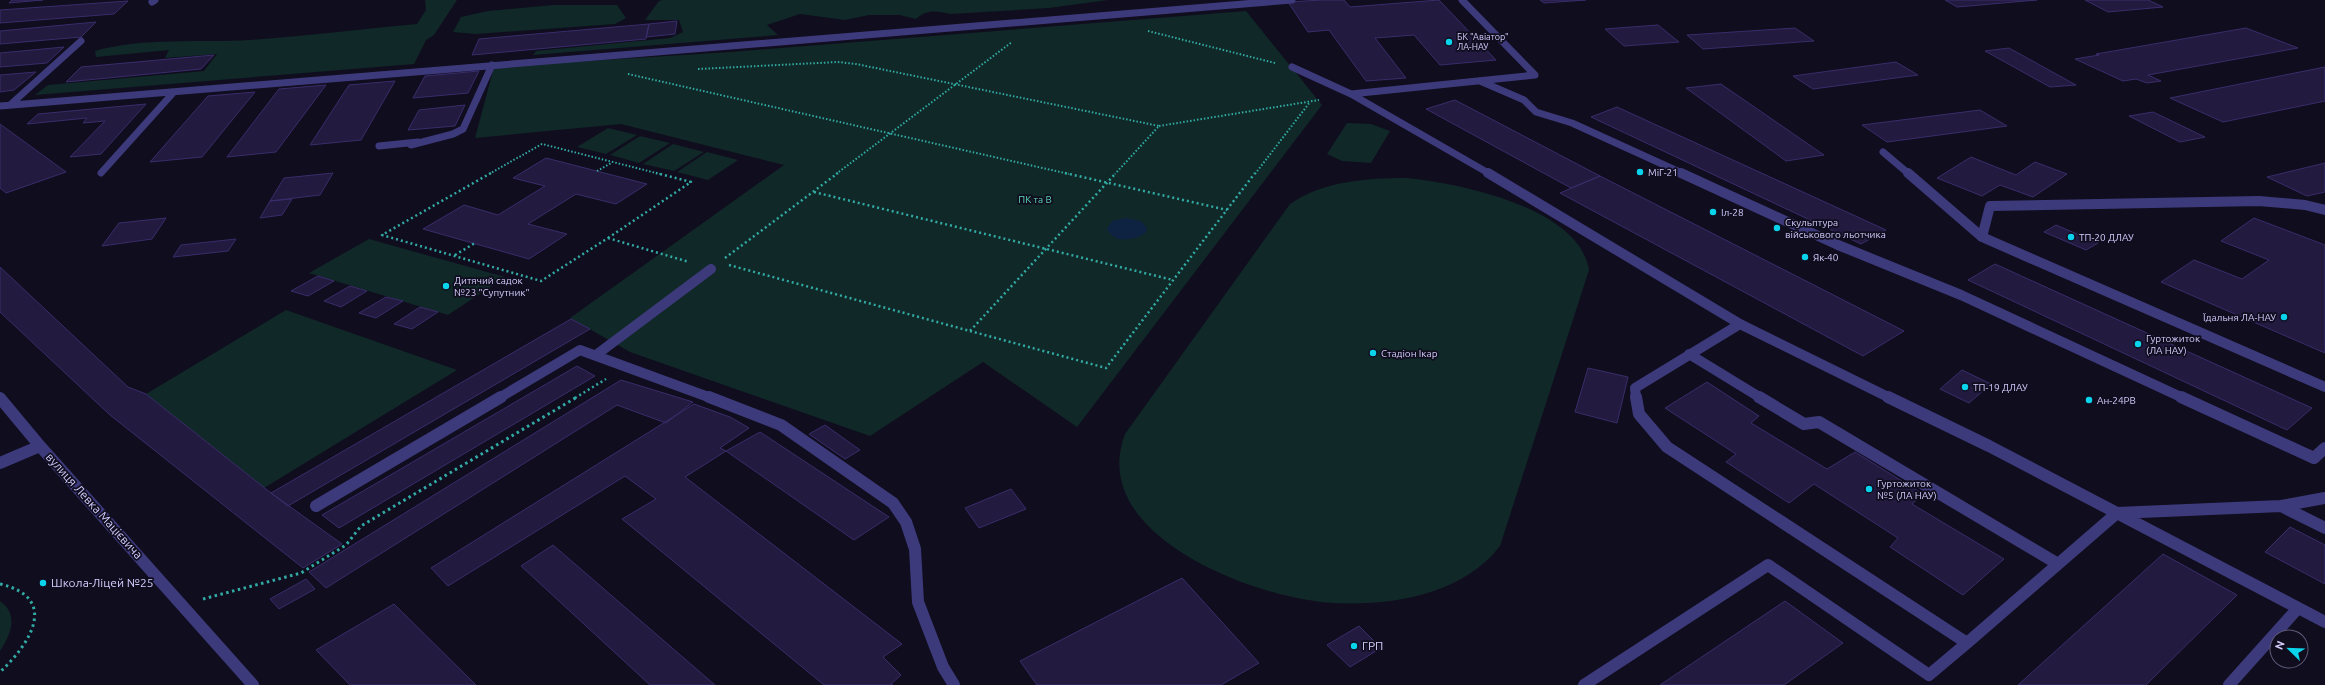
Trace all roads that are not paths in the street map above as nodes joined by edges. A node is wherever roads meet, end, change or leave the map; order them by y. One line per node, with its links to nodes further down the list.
1 (1292, 0): 4 (street)
2 (1462, 0): 6 (street)
3 (81, 41): 9 (street)
4 (492, 65): 7 (street); 11 (street)
5 (1292, 67): 8 (street)
6 (1480, 81): 8 (street); 25 (street)
7 (173, 93): 9 (street); 15 (street)
8 (1351, 94): 19 (street)
9 (10, 105): 10 (street)
10 (0, 106)
11 (424, 142): 12 (street); 13 (street)
12 (411, 145)
13 (379, 146)
14 (1883, 152): 17 (street)
15 (101, 173)
16 (2325, 210): 17 (street)
17 (1982, 237): 22 (street)
18 (711, 269): 21 (street)
19 (1740, 324): 20 (street); 30 (street)
20 (1689, 354): 32 (street); 35 (street)
21 (596, 355): 28 (street); 37 (street)
22 (2325, 387)
23 (0, 398): 24 (street, вулиця Левка Мацієвича)
24 (40, 446): 26 (street); 36 (street, вулиця Левка Мацієвича)
25 (2325, 448)
26 (0, 464)
27 (2325, 498): 29 (street)
28 (316, 506)
29 (2281, 506): 30 (street); 31 (street)
30 (2117, 513): 32 (street); 33 (street)
31 (2325, 528)
32 (2058, 564): 35 (street)
33 (2298, 608): 34 (street); 39 (street)
34 (2325, 622)
35 (1967, 643): 38 (street)
36 (253, 685)
37 (954, 685)
38 (1584, 685)
39 (2229, 685)

